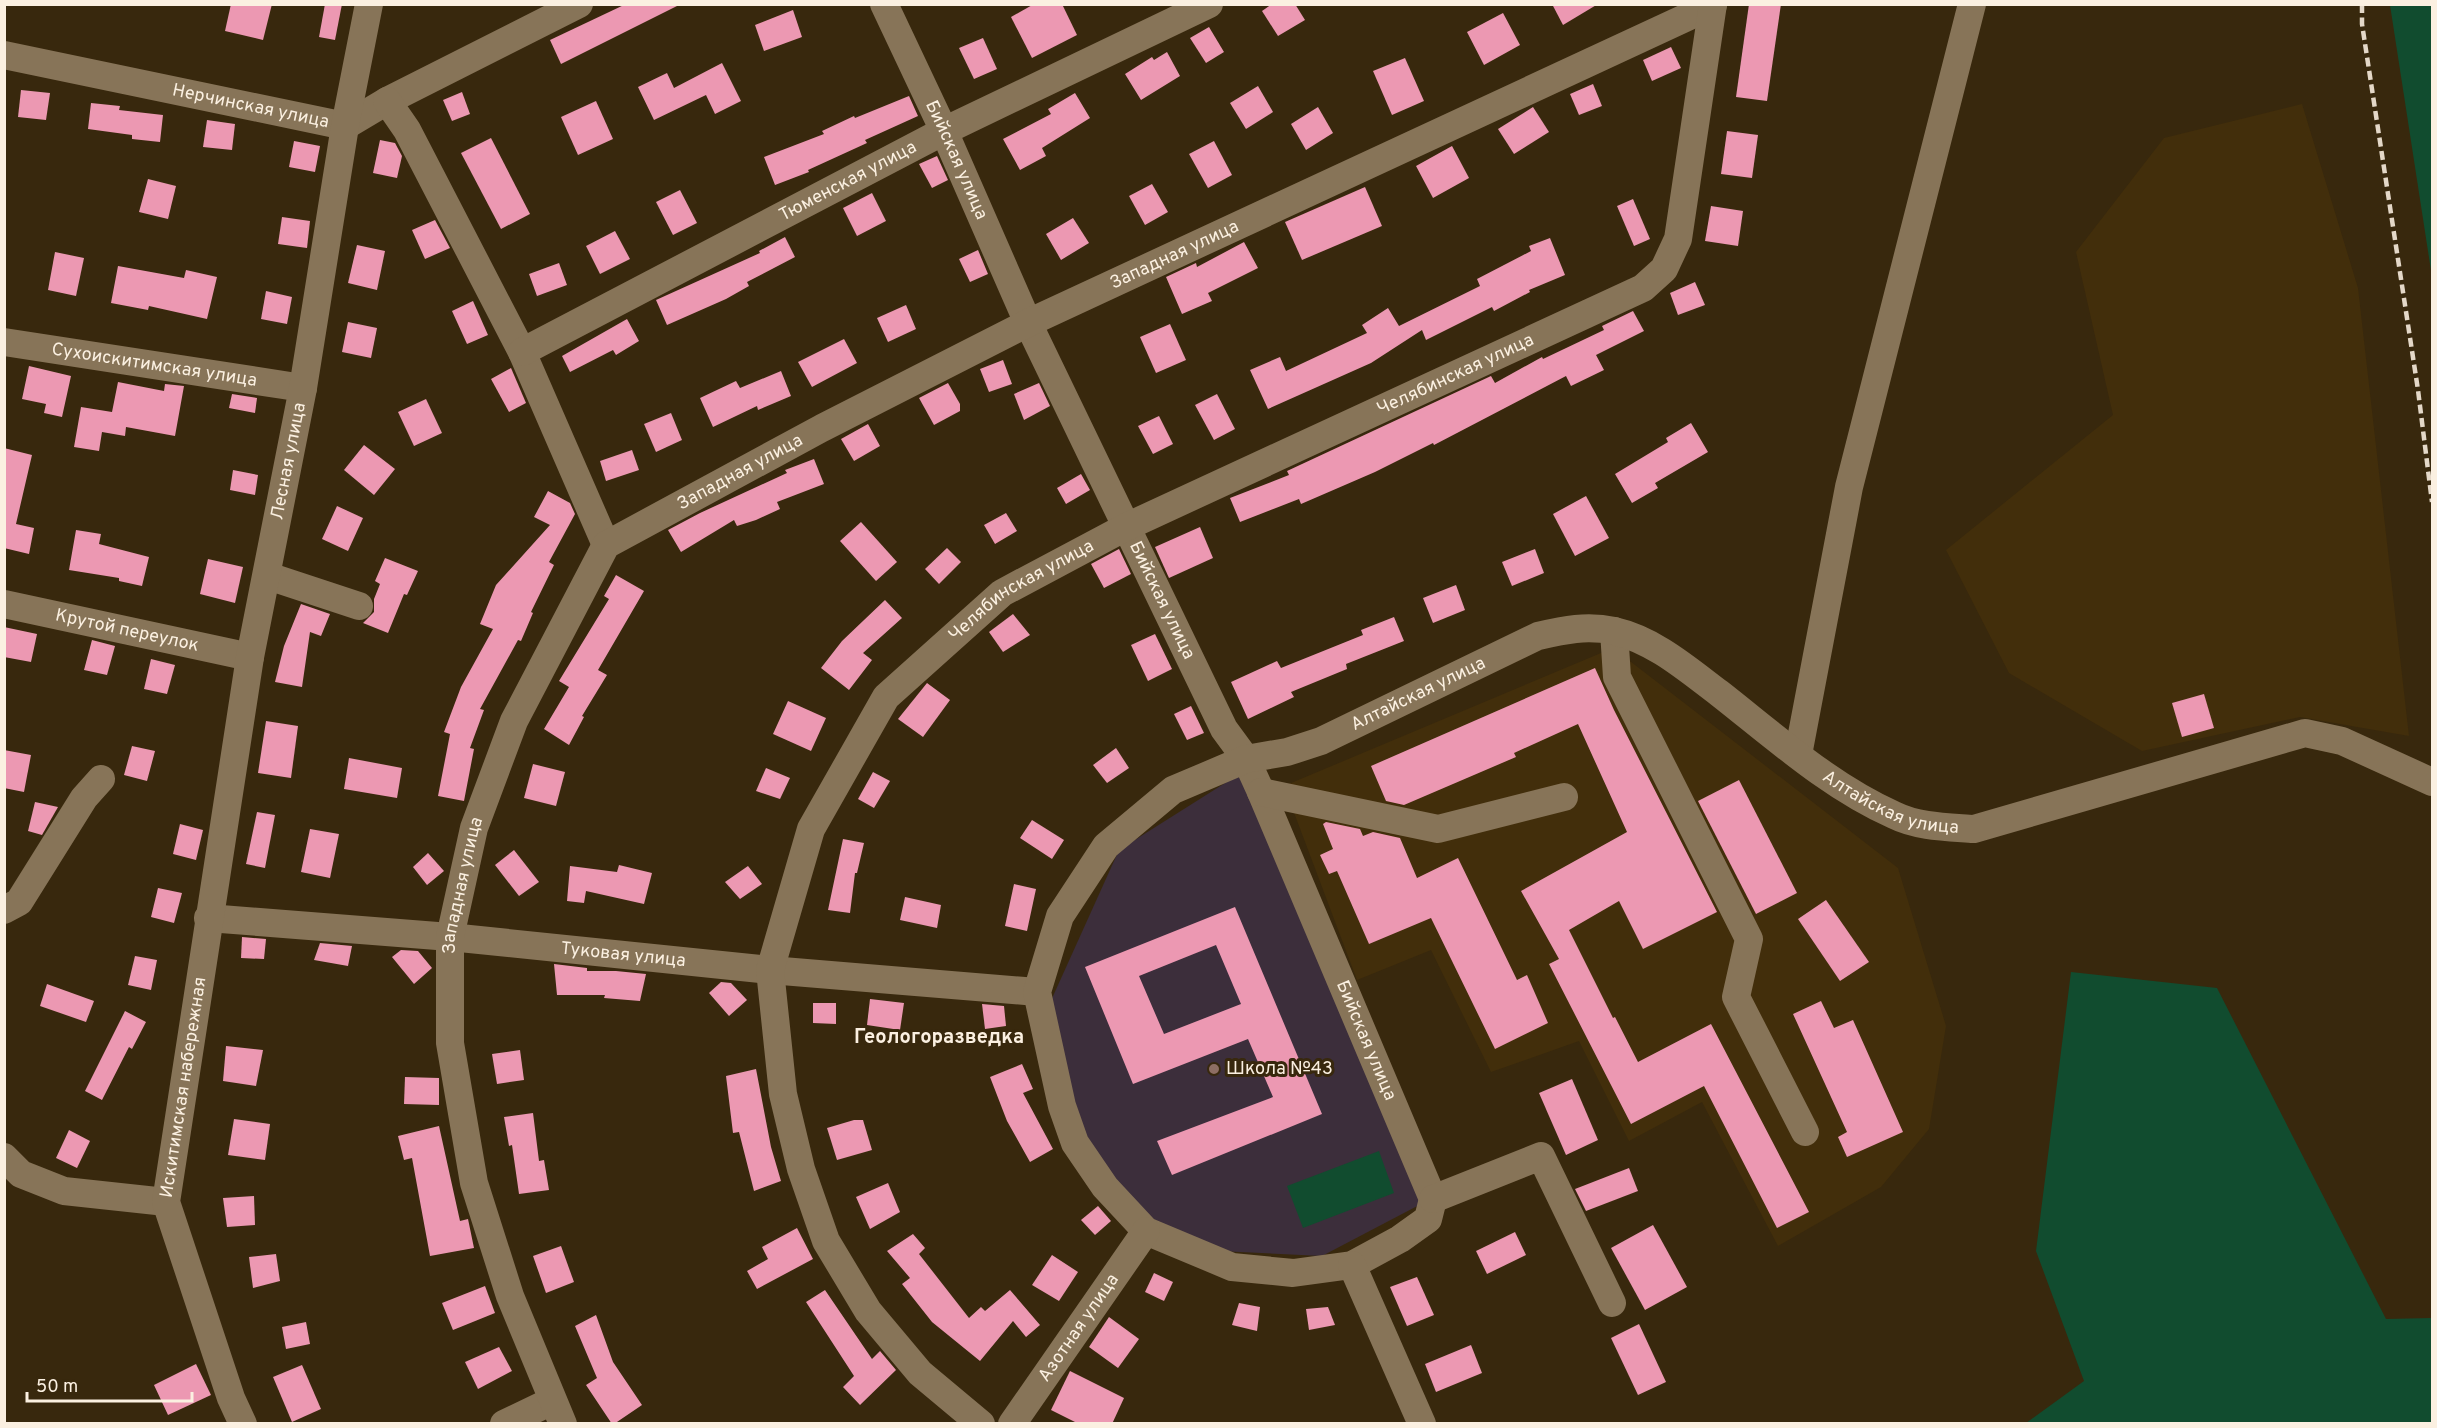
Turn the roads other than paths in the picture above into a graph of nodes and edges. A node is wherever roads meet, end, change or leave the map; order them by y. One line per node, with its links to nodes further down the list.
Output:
1 (369, 4): 9 (street, Лесная улица)
2 (579, 4): 8 (street, Нерчинская улица)
3 (884, 4): 10 (street, Бийская улица)
4 (1209, 4): 10 (street, Тюменская улица)
5 (1972, 4): 22 (street)
6 (1713, 5): 11 (street, Западная улица); 15 (street, Челябинская улица)
7 (4, 55): 9 (street, Нерчинская улица)
8 (387, 101): 9 (street, Нерчинская улица); 13 (street)
9 (345, 126): 14 (street, Лесная улица)
10 (944, 131): 11 (street, Бийская улица); 13 (street, Тюменская улица)
11 (1028, 323): 15 (street, Бийская улица); 16 (street, Западная улица)
12 (4, 342): 14 (street, Сухоискитимская улица)
13 (522, 352): 16 (street)
14 (303, 388): 17 (street, Лесная улица)
15 (1126, 527): 23 (street, Бийская улица); 31 (street, Челябинская улица)
16 (606, 545): 30 (street, Западная улица)
17 (268, 576): 19 (street); 21 (street, Лесная улица)
18 (4, 604): 21 (street, Крутой переулок)
19 (359, 606)
20 (1614, 631): 22 (street, Алтайская улица); 23 (street, Алтайская улица); 33 (street)
21 (250, 657): 29 (street, Лесная улица)
22 (1798, 755): 25 (street, Алтайская улица)
23 (1246, 759): 26 (street, Бийская улица); 32 (street, Алтайская улица)
24 (101, 779): 28 (street)
25 (2433, 782)
26 (1261, 792): 27 (street); 35 (street, Бийская улица)
27 (1564, 797)
28 (4, 910)
29 (208, 918): 30 (street, Туковая улица); 36 (street, Искитимская набережная)
30 (450, 937): 31 (street, Туковая улица); 40 (street, Западная улица)
31 (770, 970): 32 (street, Туковая улица); 43 (street, Челябинская улица)
32 (1038, 992): 37 (street, Алтайская улица)
33 (1805, 1132)
34 (4, 1157): 36 (street)
35 (1433, 1199): 38 (street, Алтайская улица); 39 (street)
36 (166, 1202): 41 (street, Искитимская набережная)
37 (1146, 1231): 38 (street, Алтайская улица); 44 (street, Азотная улица)
38 (1352, 1265): 45 (street)
39 (1612, 1303)
40 (558, 1412): 42 (street)
41 (243, 1424)
42 (504, 1424)
43 (981, 1424)
44 (1012, 1424)
45 (1422, 1424)

